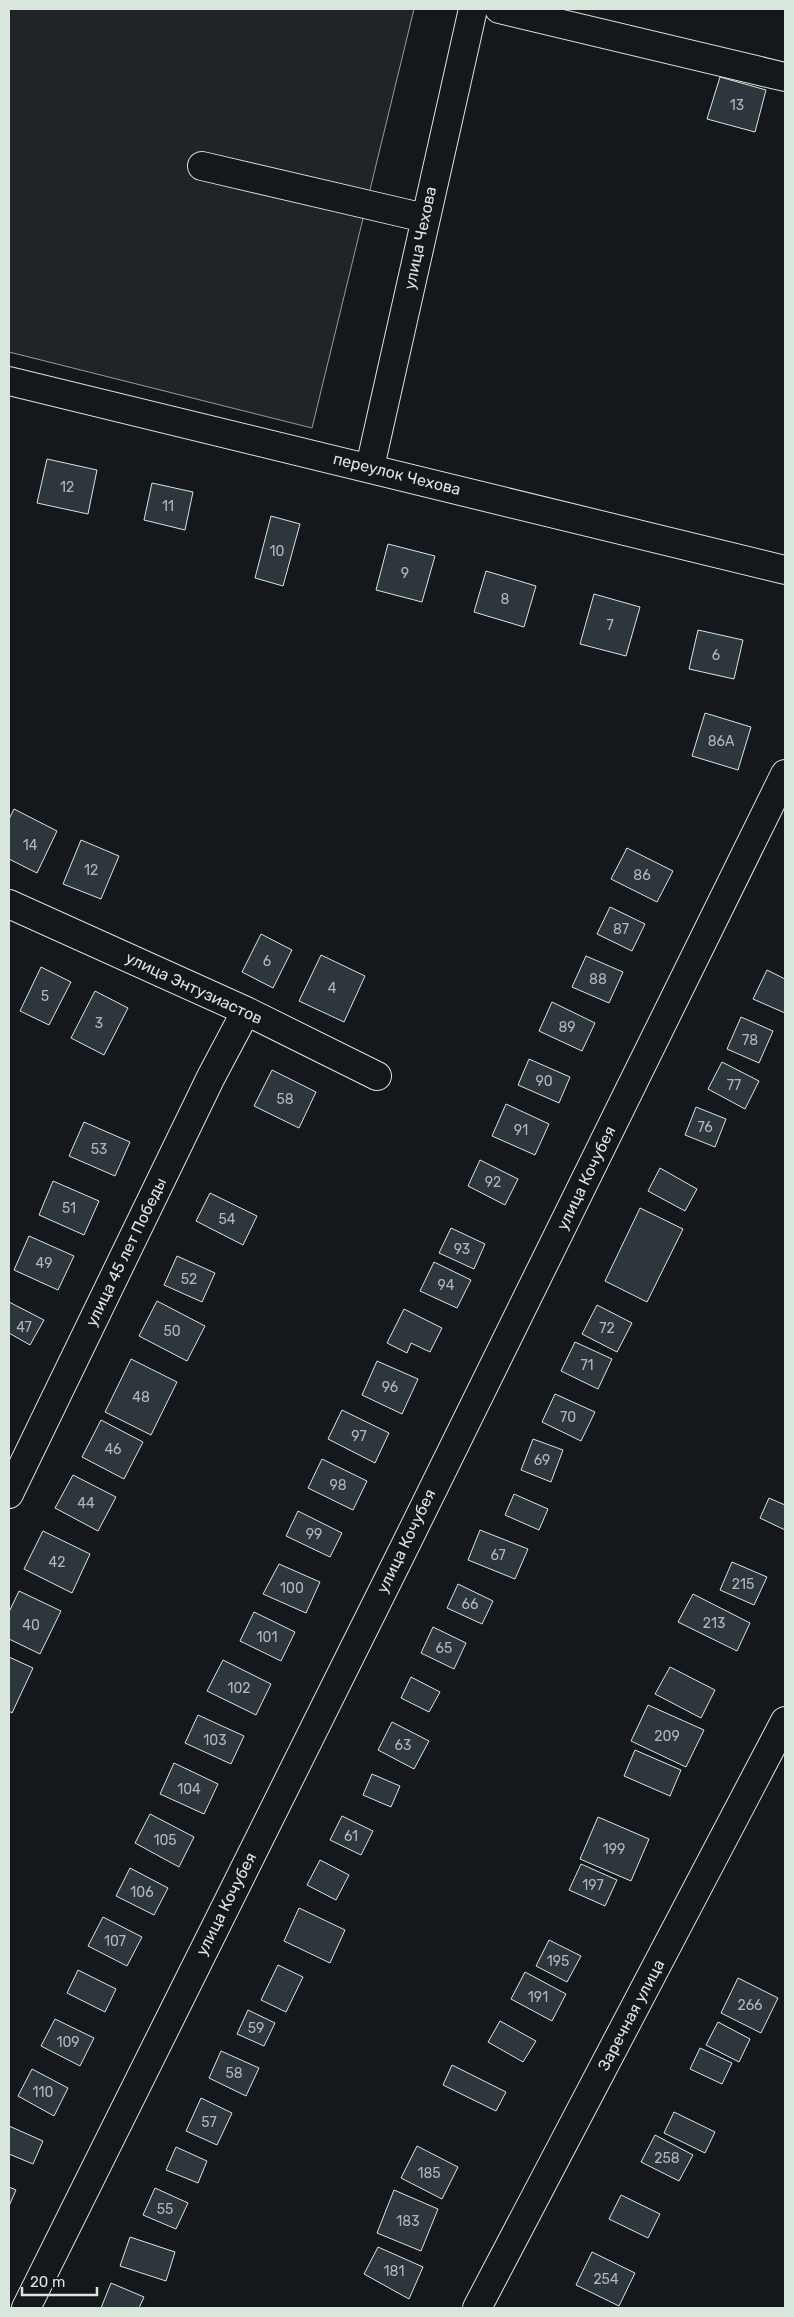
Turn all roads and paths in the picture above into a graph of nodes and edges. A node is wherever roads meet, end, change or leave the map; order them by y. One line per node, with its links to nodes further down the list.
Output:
1 (473, 9): 5 (street, улица Чехова)
2 (499, 9): 3 (street)
3 (785, 77)
4 (202, 166): 5 (street)
5 (425, 218): 7 (street, улица Чехова)
6 (9, 381): 7 (street, переулок Чехова)
7 (370, 468): 8 (street, переулок Чехова)
8 (785, 570)
9 (785, 774): 15 (street, улица Кочубея)
10 (9, 904): 11 (street, улица Энтузиастов)
11 (246, 1011): 12 (street, улица Энтузиастов); 13 (street, улица 45 лет Победы)
12 (377, 1076)
13 (9, 1494)
14 (785, 1721): 16 (street, Заречная улица)
15 (26, 2308)
16 (477, 2308)

